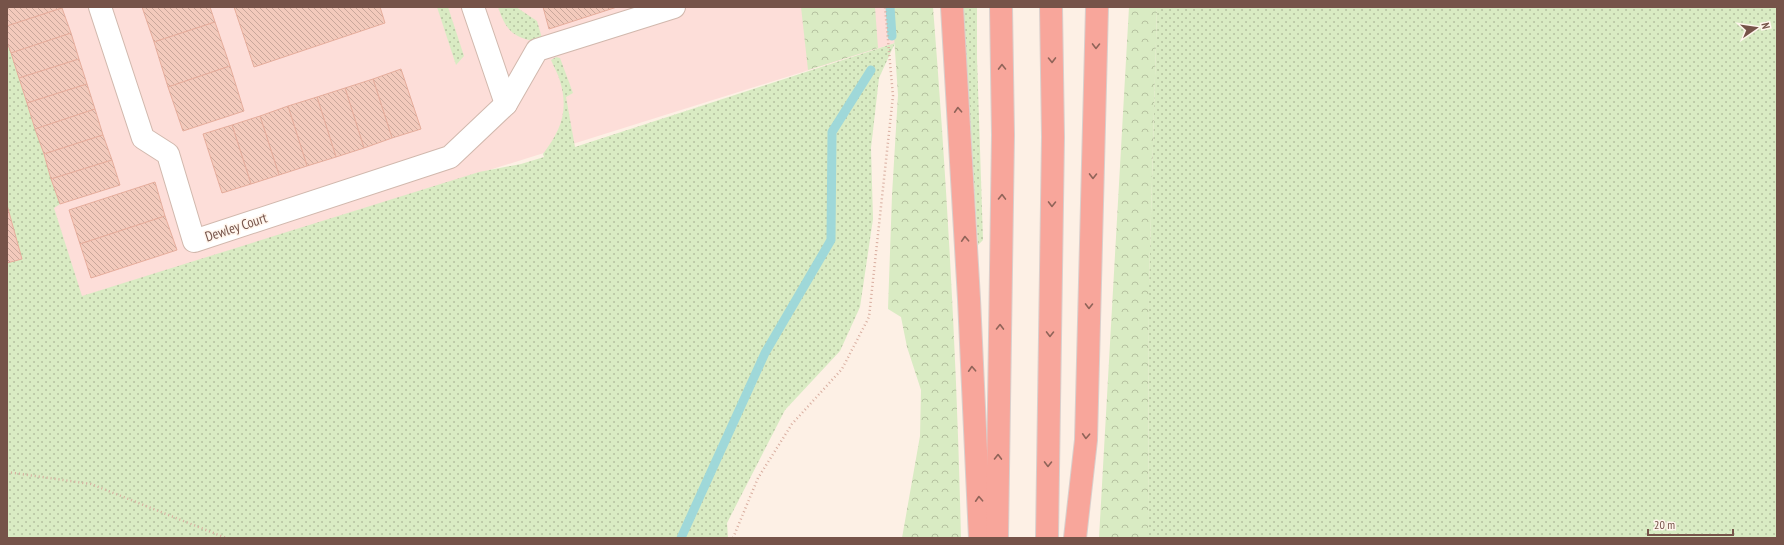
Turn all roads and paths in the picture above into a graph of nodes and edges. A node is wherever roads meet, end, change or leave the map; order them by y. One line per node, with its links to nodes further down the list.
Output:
1 (100, 7): 9 (street, Dewley Court)
2 (473, 7): 9 (street)
3 (674, 7): 9 (street)
4 (885, 7): 12 (path)
5 (952, 7): 13 (highway, one-way to 5)
6 (1001, 7): 14 (highway, one-way to 6)
7 (1051, 7): 15 (highway, one-way to 15)
8 (1097, 7): 16 (highway, one-way to 16)
9 (506, 104)
10 (7, 472): 11 (path)
11 (226, 538)
12 (733, 538)
13 (980, 538)
14 (997, 538)
15 (1046, 538)
16 (1075, 538)

